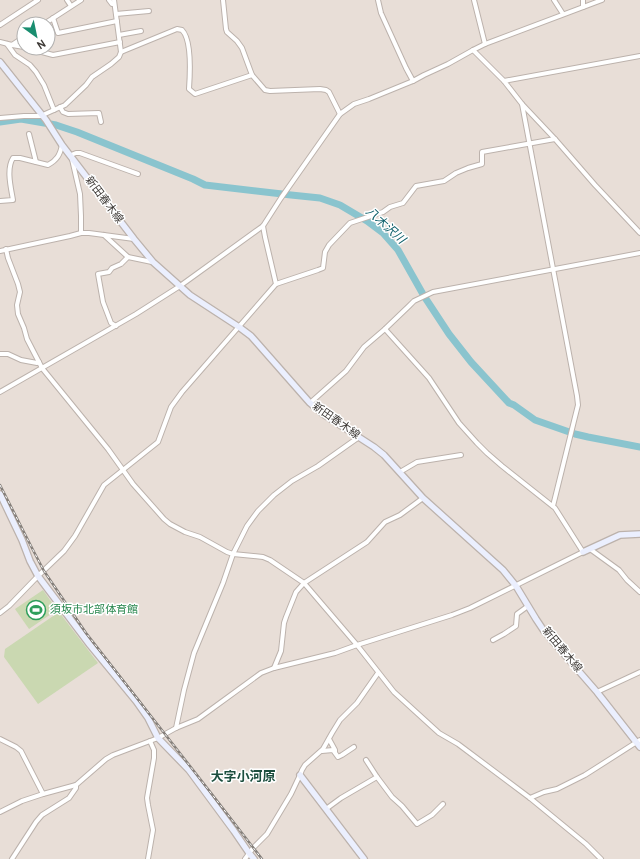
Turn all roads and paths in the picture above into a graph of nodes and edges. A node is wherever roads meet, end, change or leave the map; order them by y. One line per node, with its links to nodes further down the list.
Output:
1 (38, 0): 19 (street)
2 (68, 0): 12 (street)
3 (81, 0): 12 (street)
4 (109, 0): 11 (street)
5 (223, 0): 35 (street)
6 (378, 0): 36 (street)
7 (474, 0): 27 (street)
8 (554, 0): 16 (street)
9 (583, 0): 13 (street)
10 (602, 0): 13 (street)
11 (114, 2): 15 (street)
12 (71, 6): 17 (street)
13 (583, 7): 16 (street)
14 (149, 11): 15 (street)
15 (116, 14): 18 (street)
16 (563, 14): 27 (street)
17 (56, 16)
18 (117, 21): 20 (street); 22 (street)
19 (0, 25)
20 (56, 28)
21 (141, 31): 22 (street)
22 (119, 35): 25 (street)
23 (0, 42): 26 (street)
24 (16, 42): 28 (street)
25 (120, 42): 31 (street); 32 (street)
26 (7, 44): 28 (street); 40 (street)
27 (485, 44): 30 (street)
28 (12, 45): 29 (street)
29 (16, 46)
30 (473, 50): 36 (street); 37 (street)
31 (121, 52): 35 (street); 39 (street)
32 (56, 54)
33 (640, 56): 37 (street)
34 (0, 62): 43 (main road, 新田春木線)
35 (252, 75): 41 (street)
36 (413, 81): 41 (street)
37 (504, 81): 38 (street)
38 (522, 104): 46 (street); 47 (street)
39 (60, 107): 40 (street); 44 (street)
40 (54, 110): 43 (street)
41 (340, 114): 53 (street)
42 (0, 118): 43 (street)
43 (44, 118): 48 (main road, 新田春木線)
44 (101, 122)
45 (29, 134): 50 (street)
46 (555, 138): 47 (street); 55 (street)
47 (530, 142): 63 (street); 64 (street)
48 (62, 145): 49 (main road, 新田春木線); 50 (street)
49 (71, 155): 51 (street); 54 (street); 57 (main road, 新田春木線)
50 (36, 162): 52 (street)
51 (138, 174)
52 (0, 201)
53 (263, 226): 64 (street); 65 (street)
54 (81, 233): 56 (street); 58 (street)
55 (640, 233)
56 (104, 235): 57 (street); 61 (street)
57 (134, 240): 62 (main road, 新田春木線)
58 (6, 249): 59 (street); 70 (street)
59 (0, 251)
60 (640, 253): 63 (street)
61 (128, 258): 62 (street); 66 (street)
62 (153, 262): 65 (main road, 新田春木線)
63 (553, 270): 68 (street); 80 (street)
64 (276, 284): 67 (street)
65 (180, 286): 66 (street); 67 (main road, 新田春木線)
66 (116, 326): 71 (street)
67 (239, 327): 73 (main road, 新田春木線); 76 (street)
68 (385, 329): 73 (street); 80 (street)
69 (0, 354): 70 (street)
70 (39, 362): 71 (street)
71 (42, 368): 72 (street); 76 (street)
72 (0, 392)
73 (310, 403): 74 (main road, 新田春木線)
74 (359, 437): 77 (main road, 新田春木線); 84 (street)
75 (461, 455): 77 (street)
76 (124, 470): 84 (street); 85 (street)
77 (400, 472): 79 (main road, 新田春木線)
78 (0, 494): 85 (main road)
79 (423, 498): 86 (street); 87 (main road, 新田春木線)
80 (553, 506): 83 (street)
81 (640, 534): 82 (main road)
82 (590, 549): 83 (main road); 88 (street)
83 (584, 552): 87 (street)
84 (233, 554): 86 (street); 97 (street)
85 (38, 576): 90 (street); 98 (main road)
86 (304, 583): 92 (street); 93 (street)
87 (516, 586): 89 (main road, 新田春木線); 92 (street)
88 (640, 592)
89 (528, 606): 91 (street); 96 (main road, 新田春木線)
90 (0, 613)
91 (493, 640)
92 (357, 645): 93 (street); 95 (street)
93 (274, 668): 97 (street)
94 (640, 672): 96 (street)
95 (378, 673): 100 (street); 111 (street)
96 (597, 692): 102 (main road, 新田春木線)
97 (176, 728): 98 (street)
98 (158, 738): 101 (street); 115 (main road)
99 (0, 739): 110 (street)
100 (329, 739): 104 (street); 105 (street)
101 (150, 741): 109 (street); 117 (street)
102 (639, 743): 111 (street)
103 (354, 748): 105 (street)
104 (321, 751): 105 (street); 107 (street)
105 (335, 752)
106 (366, 760): 108 (street)
107 (300, 775): 113 (main road); 115 (street)
108 (377, 777): 112 (street); 113 (street)
109 (76, 785): 110 (street); 116 (street)
110 (43, 794): 114 (street)
111 (530, 798): 121 (street)
112 (444, 804)
113 (326, 809): 120 (main road)
114 (0, 812)
115 (249, 853): 118 (street); 119 (main road)
116 (12, 859)
117 (148, 859)
118 (245, 859)
119 (254, 859)
120 (364, 859)
121 (601, 859)

